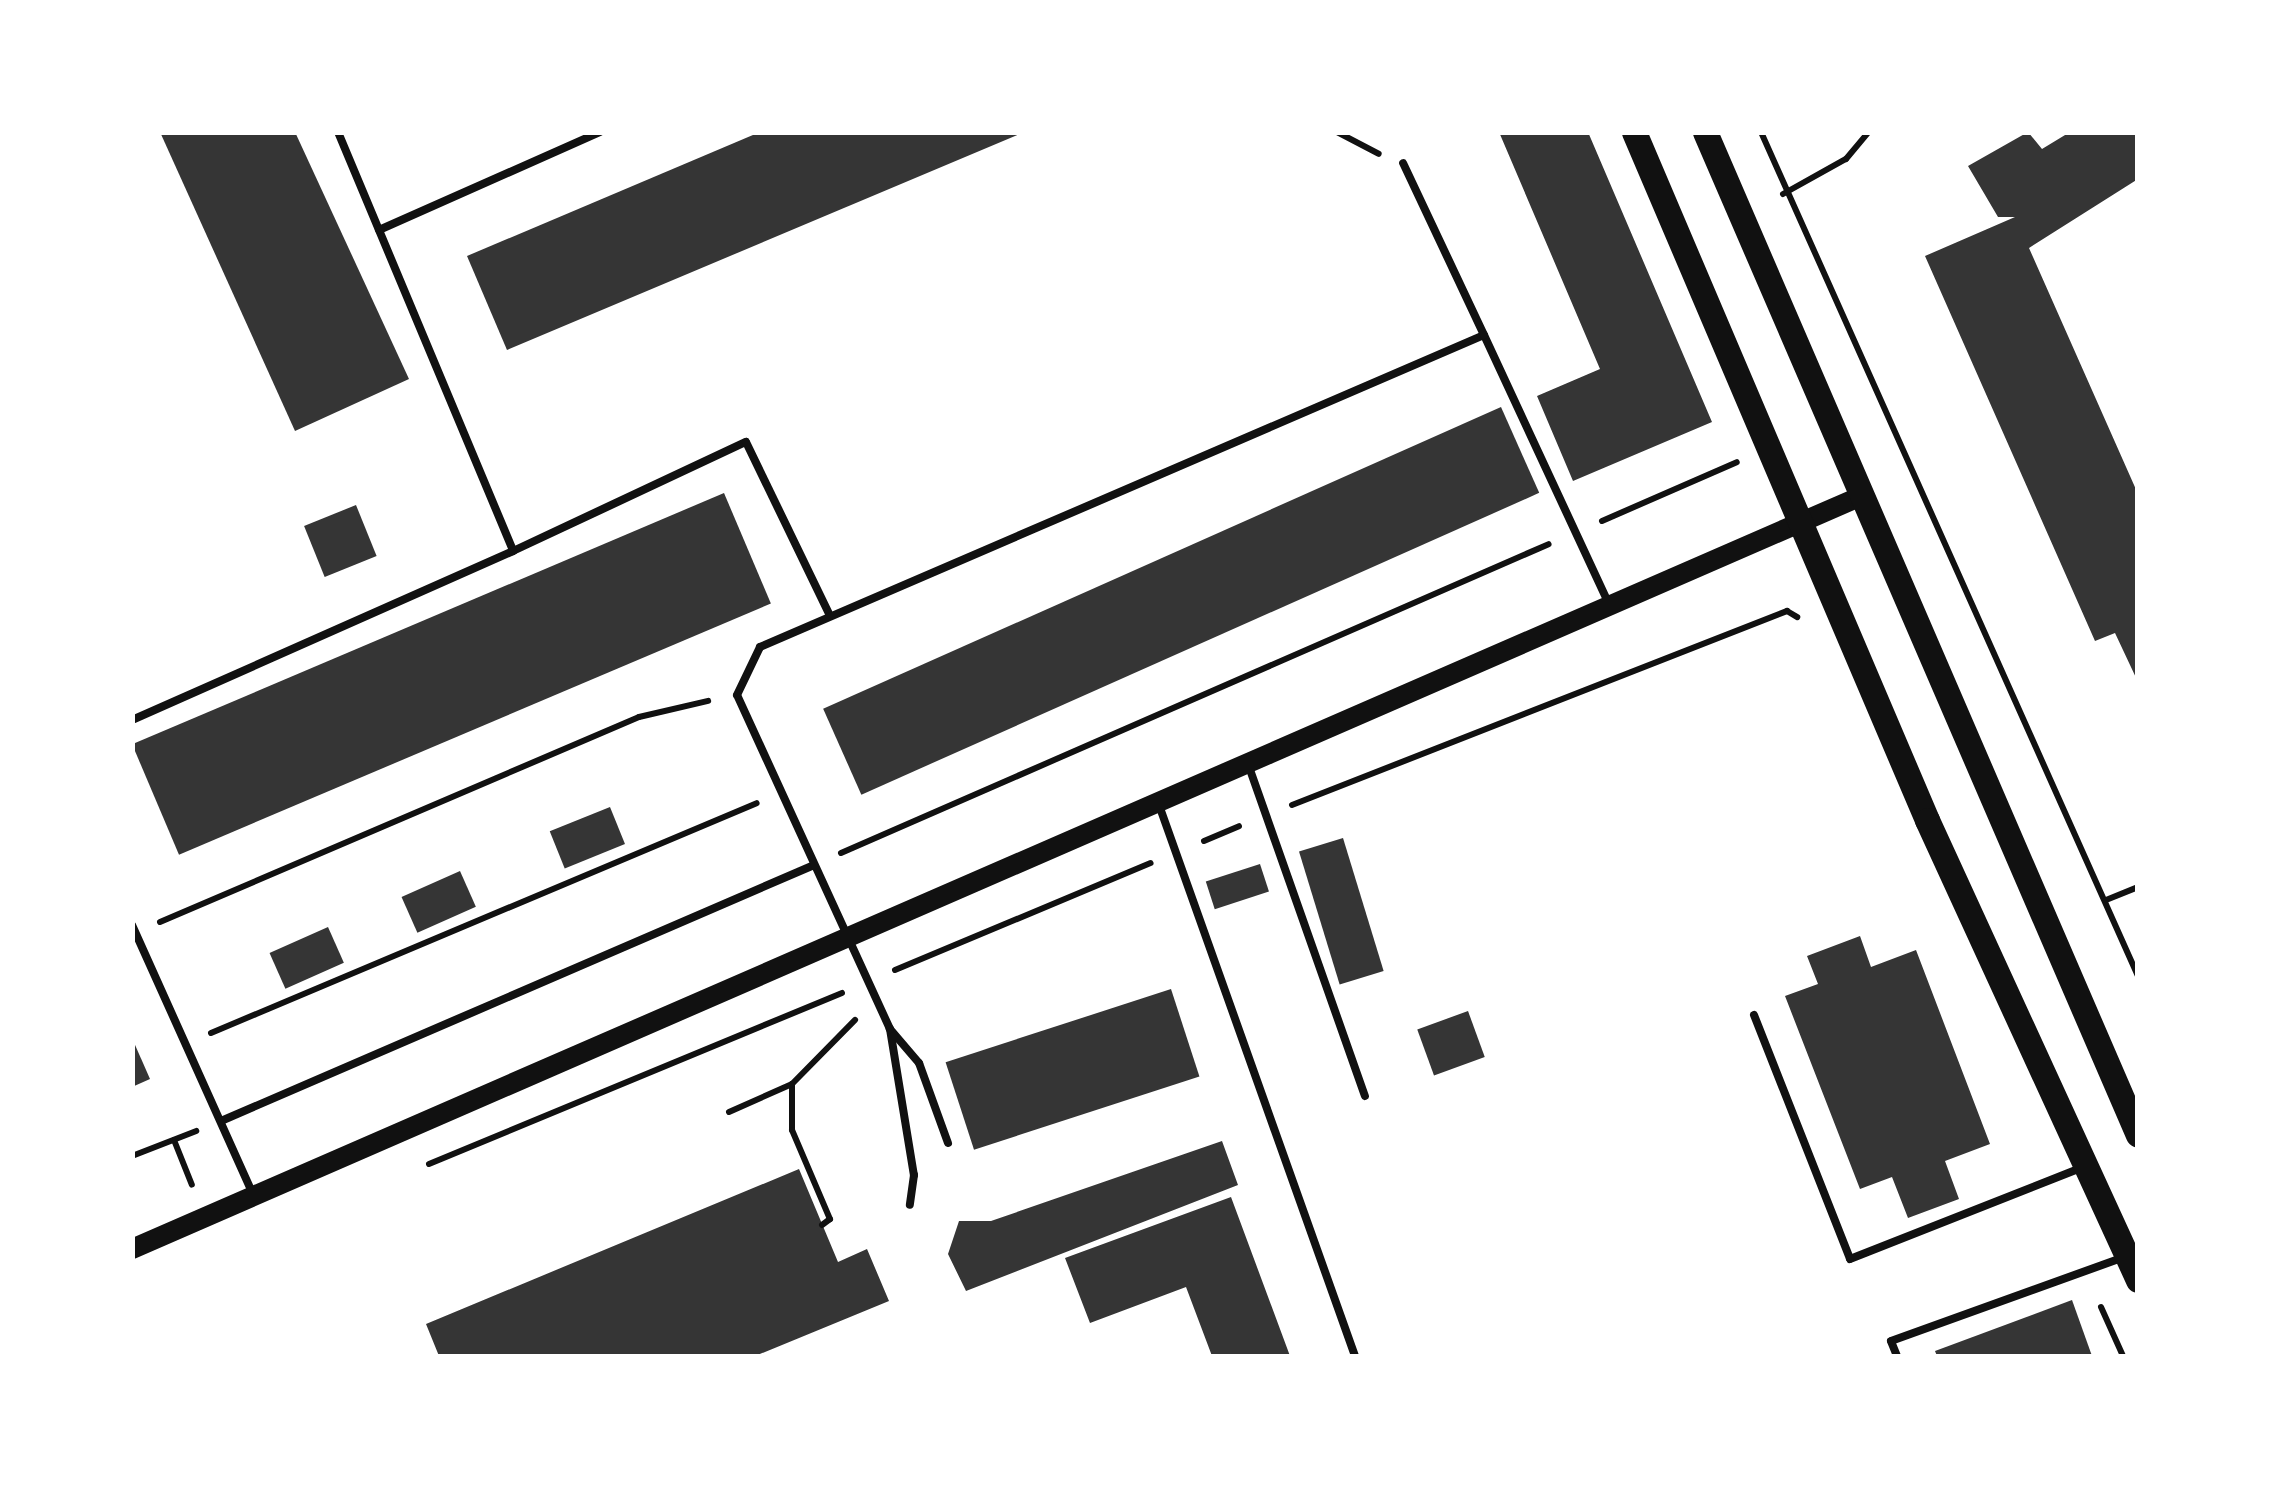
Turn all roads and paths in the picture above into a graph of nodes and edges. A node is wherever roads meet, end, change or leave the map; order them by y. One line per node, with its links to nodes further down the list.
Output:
1 (338, 132): 10 (lane)
2 (600, 132): 10 (lane)
3 (1337, 132): 8 (path)
4 (1634, 132): 14 (main road)
5 (1705, 132): 13 (main road)
6 (1760, 132): 9 (path)
7 (1870, 132): 9 (path)
8 (1404, 162): 11 (lane)
9 (1783, 194): 29 (path)
10 (378, 230): 16 (lane)
11 (1484, 335): 15 (lane); 18 (lane)
12 (1748, 457): 15 (path)
13 (1861, 496): 14 (main road); 41 (main road)
14 (1804, 521): 17 (main road); 44 (main road)
15 (1574, 533): 17 (lane); 27 (path)
16 (512, 551): 18 (lane); 21 (lane)
17 (1608, 602): 22 (main road)
18 (830, 616): 20 (lane)
19 (1816, 629): 25 (path)
20 (737, 695): 23 (lane); 30 (path)
21 (132, 720)
22 (1246, 760): 24 (main road); 25 (lane)
23 (782, 793): 27 (lane); 36 (path)
24 (1158, 801): 26 (lane); 31 (main road)
25 (1266, 815): 26 (path); 38 (lane)
26 (1176, 853): 33 (path); 52 (lane)
27 (814, 865): 31 (lane); 40 (lane)
28 (2138, 887): 29 (path)
29 (2106, 900): 32 (path)
30 (133, 925): 36 (lane)
31 (850, 939): 33 (lane); 46 (main road)
32 (2138, 976)
33 (869, 981): 35 (lane); 37 (path); 45 (path)
34 (1754, 1015): 44 (lane)
35 (890, 1029): 42 (lane); 47 (lane)
36 (186, 1044): 40 (lane)
37 (792, 1084): 39 (path); 48 (path)
38 (1365, 1096)
39 (729, 1112)
40 (221, 1122): 43 (path); 46 (lane)
41 (2138, 1135)
42 (948, 1143)
43 (132, 1156)
44 (2084, 1167): 50 (main road)
45 (419, 1168)
46 (255, 1198): 49 (main road)
47 (910, 1206)
48 (822, 1225)
49 (132, 1249)
50 (2132, 1268): 53 (lane)
51 (2101, 1307): 54 (path)
52 (1355, 1356)
53 (1897, 1356)
54 (2123, 1356)

